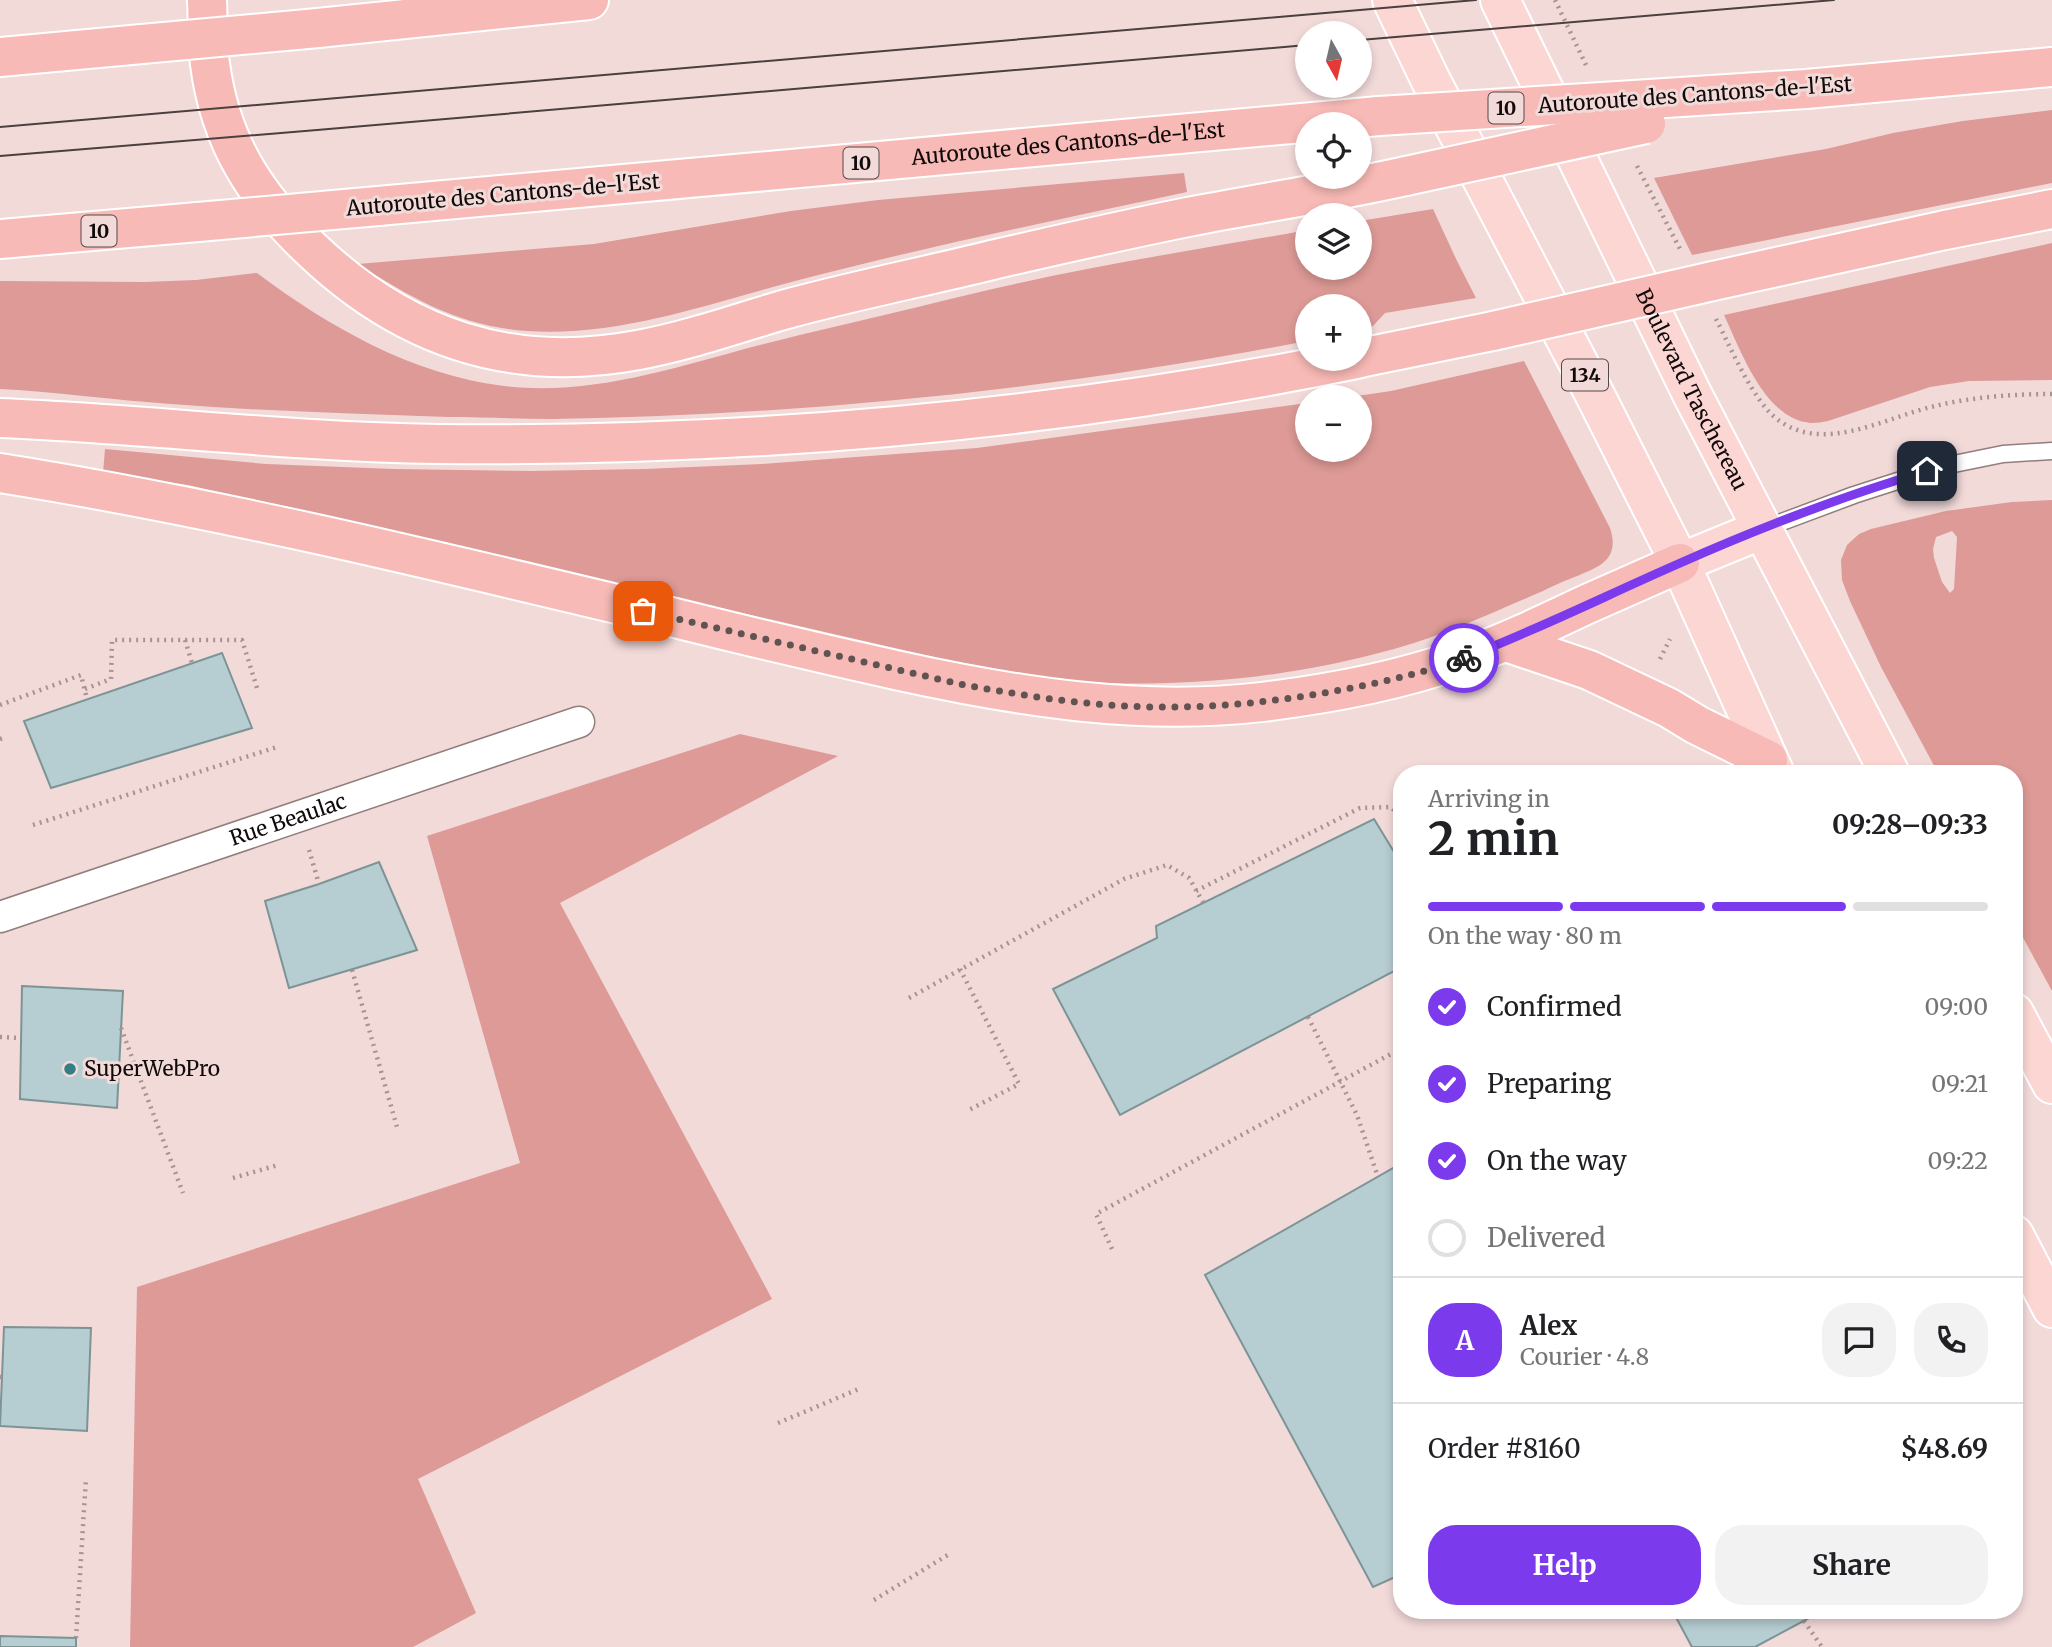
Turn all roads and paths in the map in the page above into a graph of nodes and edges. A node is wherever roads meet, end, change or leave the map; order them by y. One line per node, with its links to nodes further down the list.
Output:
1 (207, 0): 9 (highway, bridge)
2 (590, 0): 6 (highway, bridge)
3 (1392, 0): 21 (main road, 134)
4 (1500, 0): 20 (main road, Boulevard Taschereau)
5 (1555, 0): 8 (path)
6 (0, 57)
7 (2052, 67): 9 (highway, Autoroute des Cantons-de-l'Est / 10)
8 (1591, 75)
9 (1640, 112): 12 (highway, Autoroute des Cantons-de-l'Est / 10, bridge)
10 (1634, 162): 13 (path)
11 (2052, 209): 13 (highway)
12 (0, 239)
13 (1704, 285): 14 (highway, bridge); 16 (path)
14 (1372, 355)
15 (1295, 371): 17 (highway)
16 (2052, 394)
17 (0, 418)
18 (2052, 451): 20 (lane)
19 (0, 473): 24 (highway)
20 (1763, 529): 21 (main road); 35 (main road, Boulevard Taschereau)
21 (1680, 563): 24 (highway); 34 (main road, 134)
22 (1673, 632): 26 (path)
23 (185, 640): 25 (path); 27 (path); 28 (path)
24 (1506, 642): 33 (highway)
25 (192, 663)
26 (1655, 669)
27 (85, 689): 29 (path); 30 (path)
28 (258, 691)
29 (87, 699)
30 (0, 705)
31 (579, 722): 40 (street, Rue Beaulac)
32 (277, 747): 37 (path)
33 (1768, 765)
34 (1771, 765)
35 (1885, 765)
36 (1393, 809): 38 (path)
37 (33, 825)
38 (1196, 891): 39 (path); 41 (path)
39 (1203, 902)
40 (0, 917)
41 (960, 969): 43 (path); 52 (path)
42 (352, 970): 53 (path)
43 (909, 998)
44 (1307, 1017): 50 (path)
45 (121, 1028): 57 (path)
46 (2023, 1030): 51 (main road)
47 (0, 1037): 48 (path)
48 (21, 1038)
49 (1393, 1053): 50 (path)
50 (1340, 1082): 55 (path); 58 (path)
51 (2052, 1084)
52 (967, 1111)
53 (397, 1127)
54 (278, 1165): 56 (path)
55 (1378, 1177)
56 (233, 1178)
57 (183, 1193)
58 (1112, 1249)
59 (2023, 1252): 60 (main road)
60 (2052, 1308)
61 (861, 1388): 62 (path)
62 (778, 1423)
63 (86, 1478): 67 (path)
64 (951, 1553): 65 (path)
65 (874, 1600)
66 (1804, 1621): 68 (path)
67 (76, 1638)
68 (1822, 1647)

